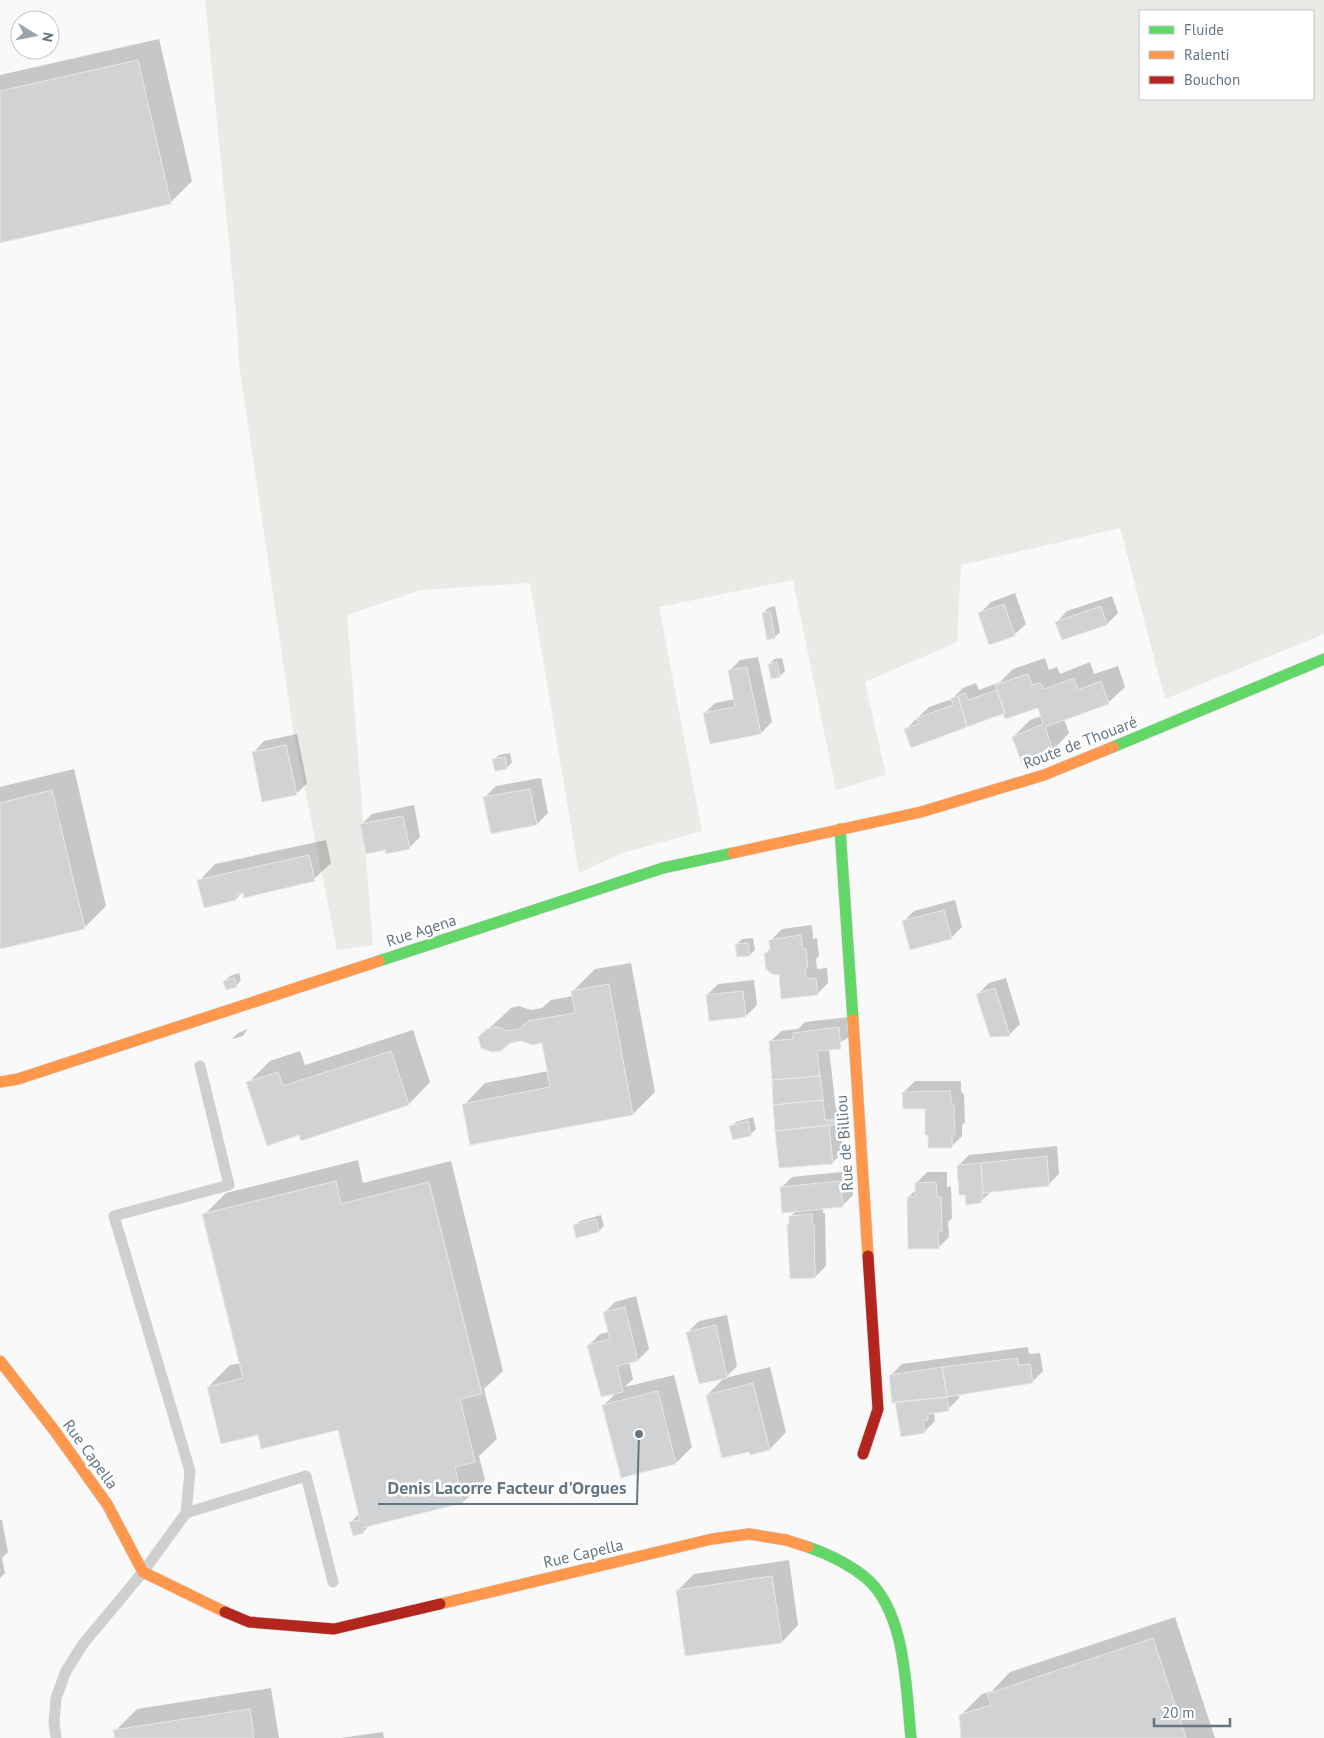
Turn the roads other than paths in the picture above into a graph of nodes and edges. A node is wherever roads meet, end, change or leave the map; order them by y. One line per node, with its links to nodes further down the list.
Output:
1 (1324, 659): 2 (street, Route de Thouaré)
2 (840, 829): 4 (street, Rue Agena); 8 (street, Rue de Billiou)
3 (200, 1066): 9 (lane)
4 (18, 1079): 5 (street, Rue Agena); 6 (street, Rue Agena)
5 (0, 1082)
6 (0, 1088)
7 (0, 1362): 10 (street, Rue Capella)
8 (863, 1454)
9 (186, 1514): 10 (lane); 11 (lane)
10 (143, 1572): 12 (lane); 13 (street, Rue Capella)
11 (332, 1582)
12 (56, 1738)
13 (911, 1738)

